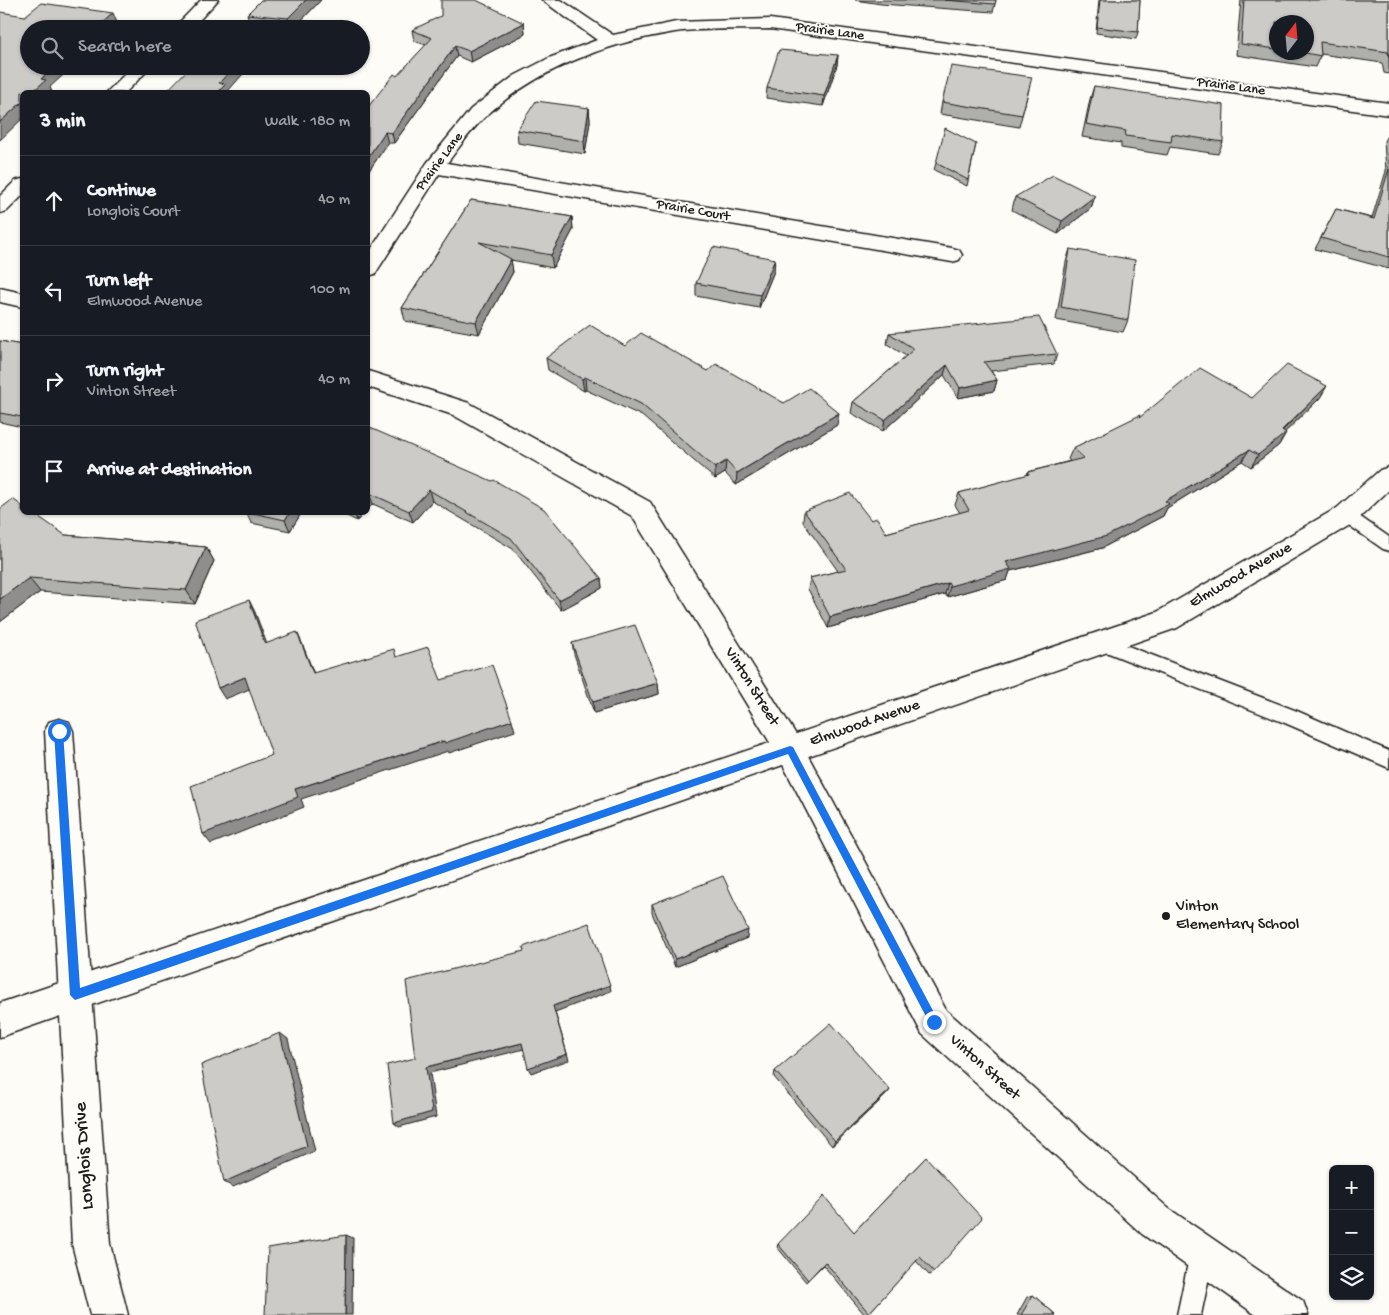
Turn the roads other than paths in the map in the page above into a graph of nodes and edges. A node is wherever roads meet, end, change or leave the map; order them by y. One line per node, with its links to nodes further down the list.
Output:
1 (210, 0): 3 (street)
2 (550, 0): 4 (street)
3 (190, 20)
4 (610, 41): 7 (street, Prairie Lane); 8 (street, Prairie Lane)
5 (134, 75): 6 (street)
6 (118, 90)
7 (1389, 109)
8 (434, 167): 11 (street, Prairie Court); 12 (street, Prairie Lane)
9 (20, 187): 10 (street)
10 (0, 207)
11 (952, 256)
12 (370, 266)
13 (0, 295): 14 (street)
14 (20, 300)
15 (370, 381): 21 (street, Vinton Street)
16 (1389, 476): 17 (street, Elmwood Avenue)
17 (1346, 515): 18 (lane); 19 (street, Elmwood Avenue)
18 (1389, 545)
19 (1102, 643): 21 (street, Elmwood Avenue); 22 (lane)
20 (59, 731): 23 (street, Longlois Drive)
21 (790, 750): 23 (street, Elmwood Avenue); 25 (street, Vinton Street)
22 (1389, 760)
23 (75, 995): 24 (street, Elmwood Avenue); 26 (street, Longlois Drive)
24 (0, 1020)
25 (1202, 1254): 27 (lane); 28 (street, Vinton Street)
26 (109, 1315)
27 (1189, 1315)
28 (1289, 1315)

